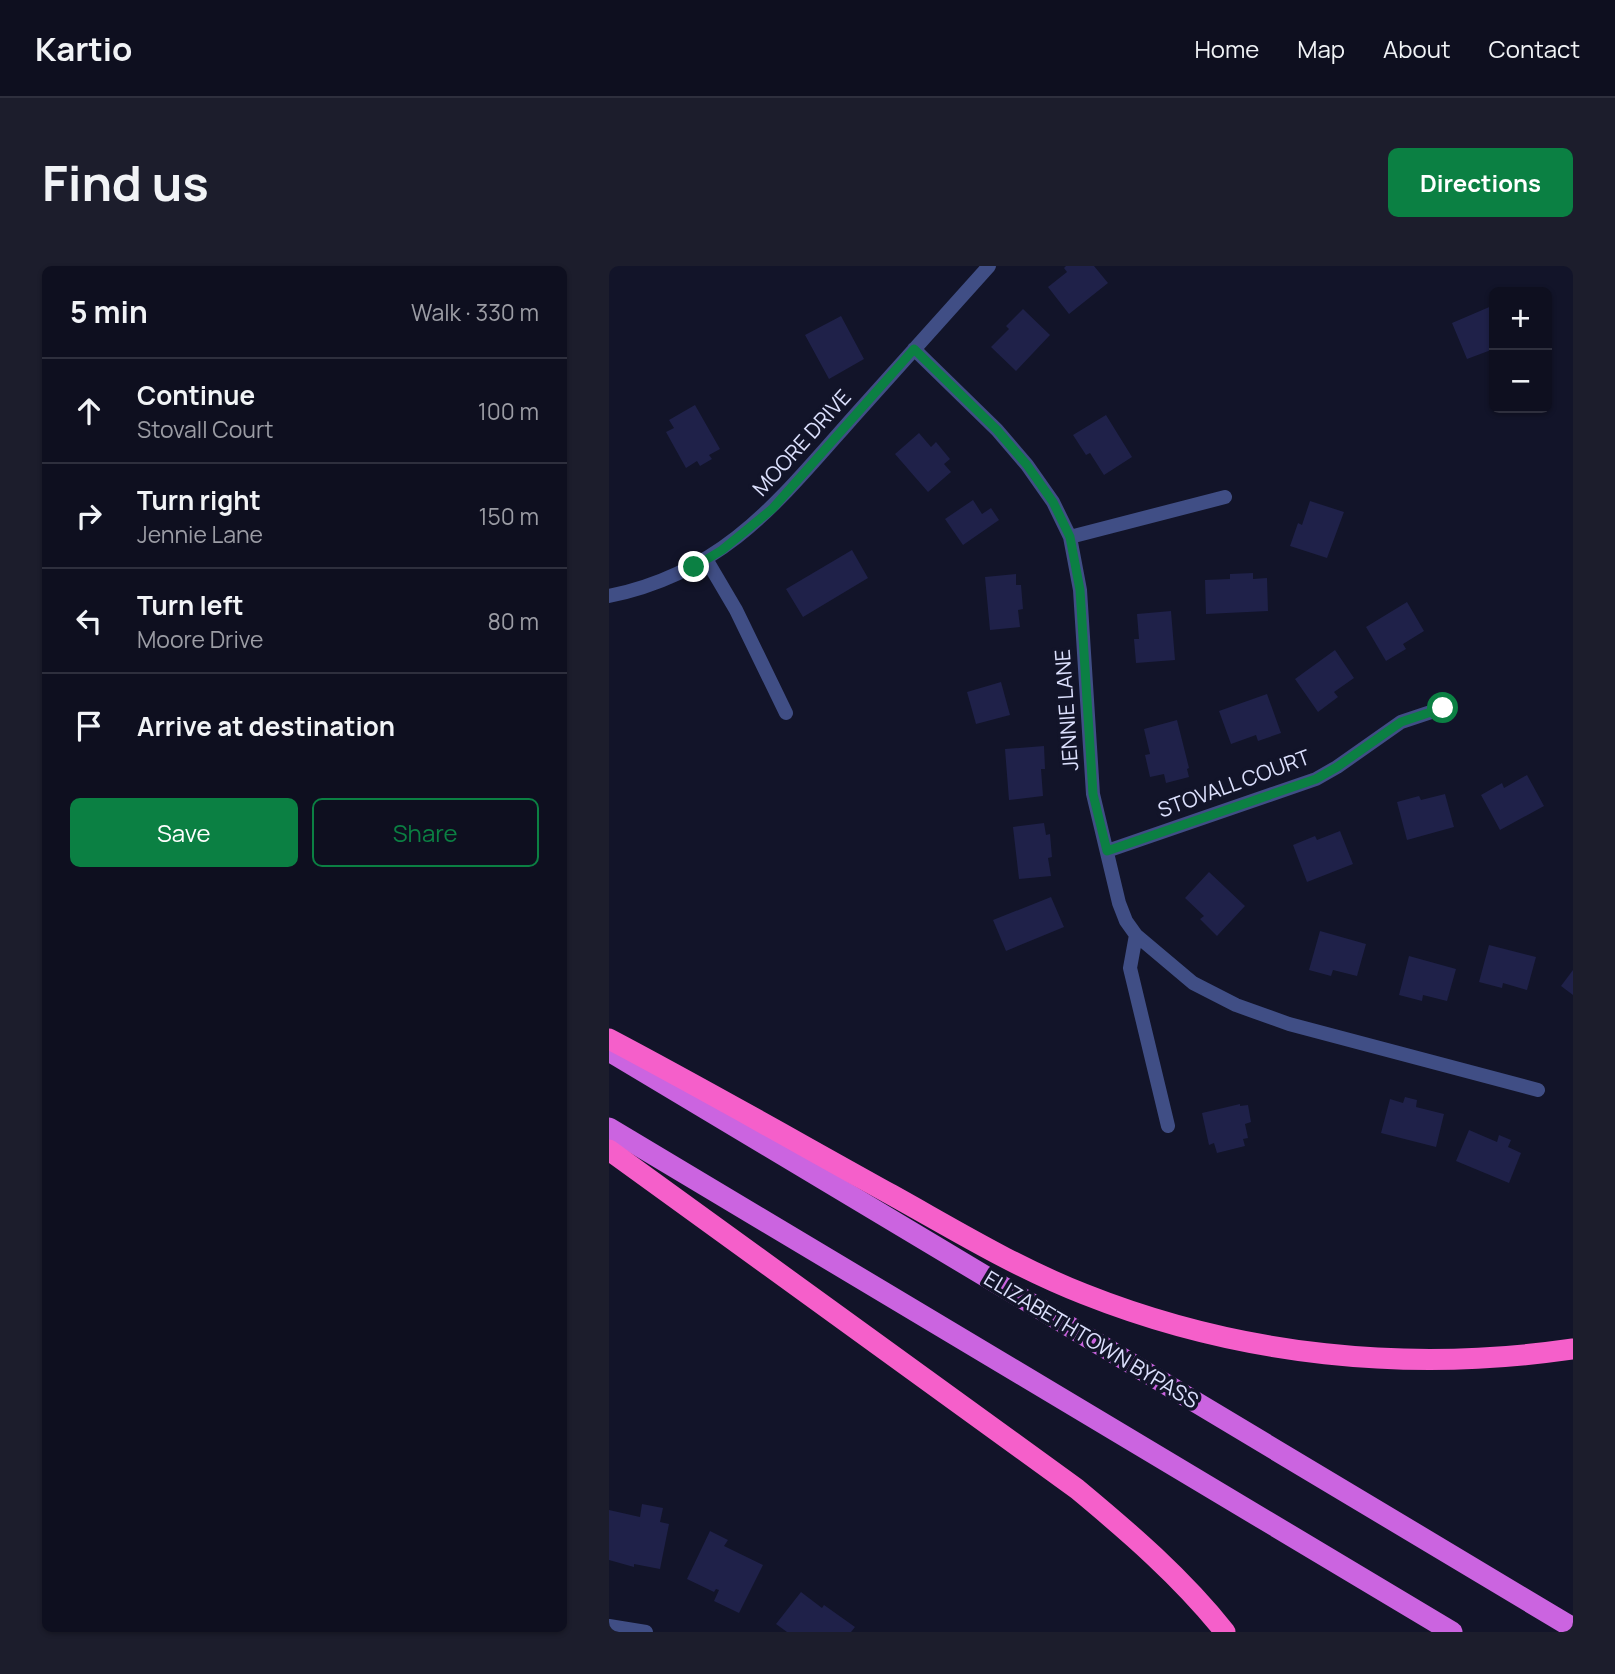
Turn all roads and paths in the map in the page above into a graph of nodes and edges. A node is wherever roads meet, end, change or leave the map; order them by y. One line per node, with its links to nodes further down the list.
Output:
1 (989, 266): 2 (street, MOORE DRIVE)
2 (914, 349): 4 (street, JENNIE LANE); 5 (street, MOORE DRIVE)
3 (1225, 497): 4 (street)
4 (1070, 537): 9 (street, JENNIE LANE)
5 (706, 559): 6 (street, MOORE DRIVE); 8 (street)
6 (609, 596)
7 (1443, 708): 9 (street, STOVALL COURT)
8 (786, 713)
9 (1107, 851): 10 (street, JENNIE LANE)
10 (1136, 935): 13 (street, JENNIE LANE); 14 (street)
11 (609, 1039): 17 (highway)
12 (609, 1051): 19 (highway, ELIZABETHTOWN BYPASS)
13 (1538, 1090)
14 (1168, 1125)
15 (609, 1128): 22 (highway)
16 (609, 1150): 21 (highway)
17 (1573, 1349)
18 (609, 1626): 20 (street)
19 (1573, 1628)
20 (646, 1632)
21 (1225, 1632)
22 (1453, 1632)

